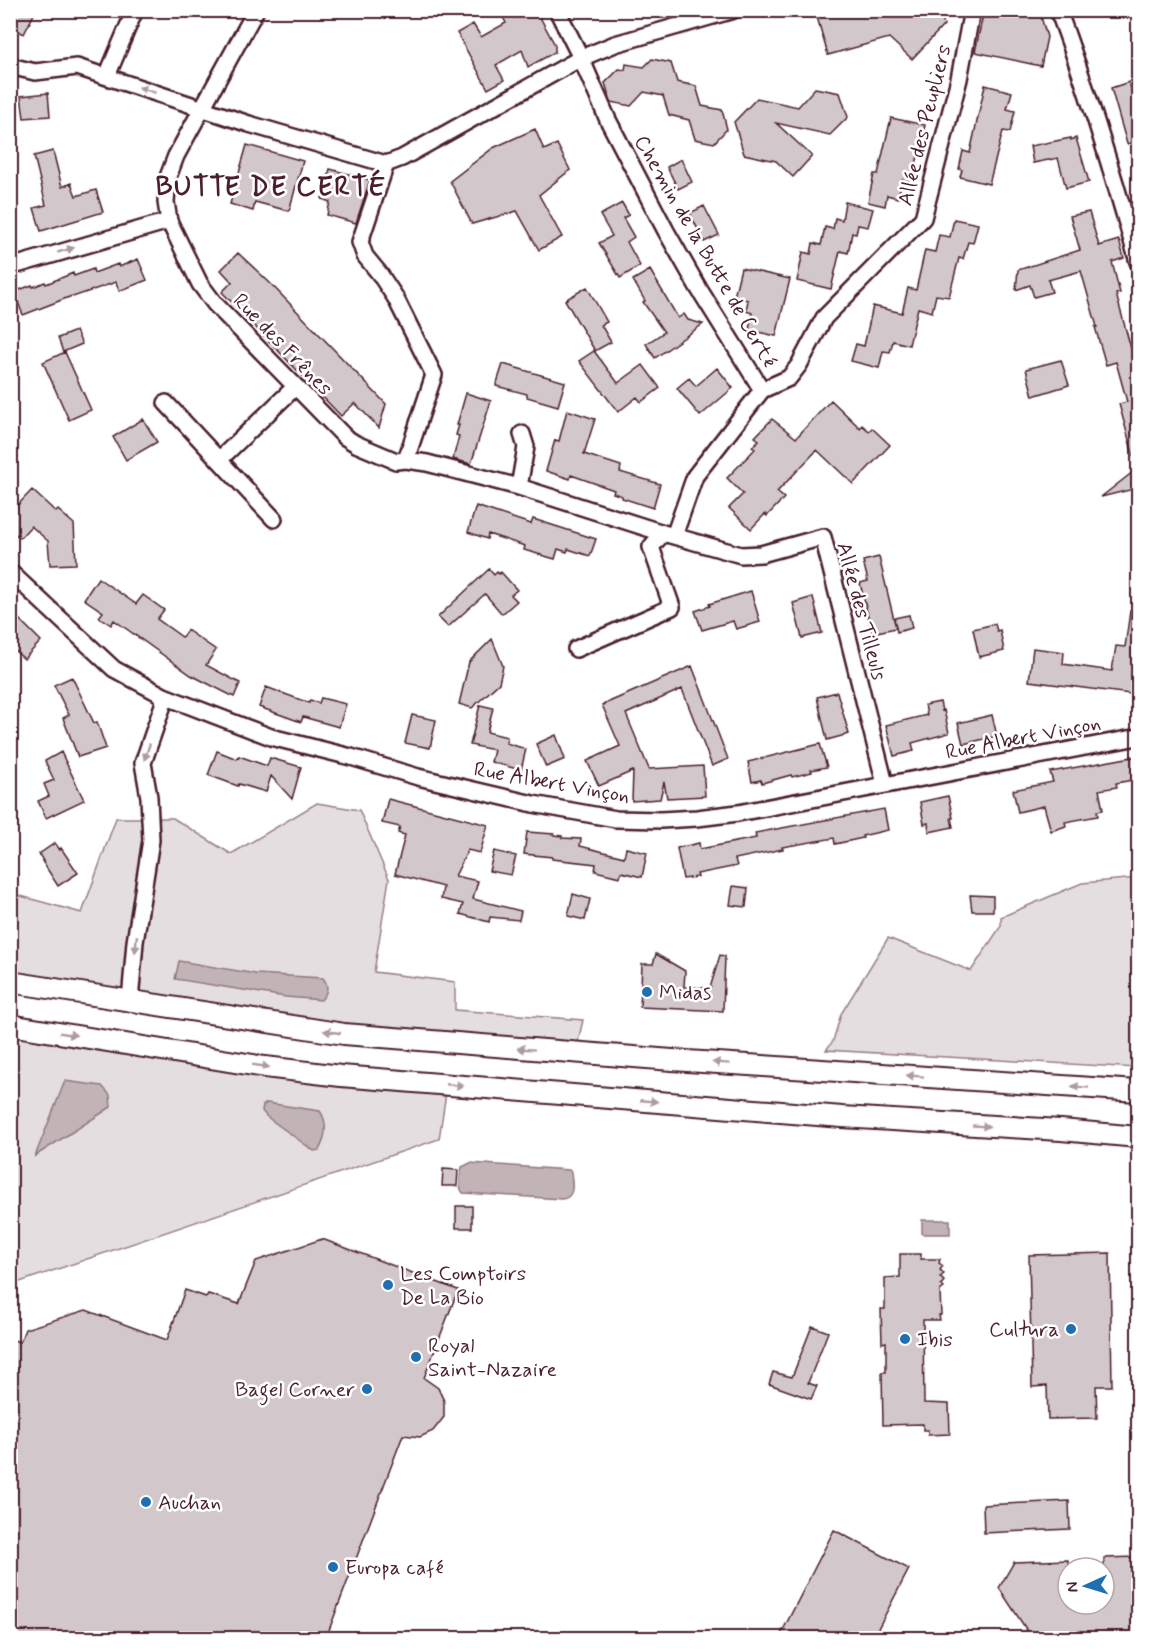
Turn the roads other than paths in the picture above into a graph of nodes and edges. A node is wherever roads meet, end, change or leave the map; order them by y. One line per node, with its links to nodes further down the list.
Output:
1 (135, 10): 9 (street)
2 (256, 10): 10 (street, Rue des Frênes)
3 (557, 10): 7 (street, Chemin de la Butte de Certé)
4 (734, 10): 7 (street)
5 (972, 10): 16 (street, Allée des Peupliers)
6 (1058, 10): 13 (street)
7 (581, 58): 11 (street); 16 (street, Chemin de la Butte de Certé)
8 (10, 66): 9 (street)
9 (107, 76): 10 (street, one-way to 9)
10 (202, 109): 11 (street); 12 (street, Rue des Frênes)
11 (386, 164): 20 (street)
12 (169, 221): 14 (street, one-way to 12); 15 (street, Rue des Frênes)
13 (1138, 262)
14 (10, 267)
15 (295, 387): 19 (street); 20 (street, Rue des Frênes)
16 (762, 390): 23 (street, Chemin de la Butte de Certé)
17 (166, 403): 19 (street)
18 (522, 434): 21 (street)
19 (220, 459): 22 (street)
20 (406, 460): 21 (street, Rue des Frênes)
21 (519, 487): 23 (street, Rue des Frênes)
22 (274, 519)
23 (668, 534): 25 (street, Chemin de la Butte de Certé); 28 (street, Allée des Tilleuls)
24 (10, 572): 26 (street, Rue Albert Vinçon)
25 (576, 650)
26 (164, 696): 28 (street, Rue Albert Vinçon); 30 (street, one-way to 30)
27 (1138, 737): 28 (street, Rue Albert Vinçon)
28 (885, 784)
29 (10, 982): 30 (main road)
30 (130, 1001): 32 (main road, one-way to 30)
31 (10, 1025): 33 (main road, one-way to 33)
32 (1138, 1091)
33 (1138, 1137)

